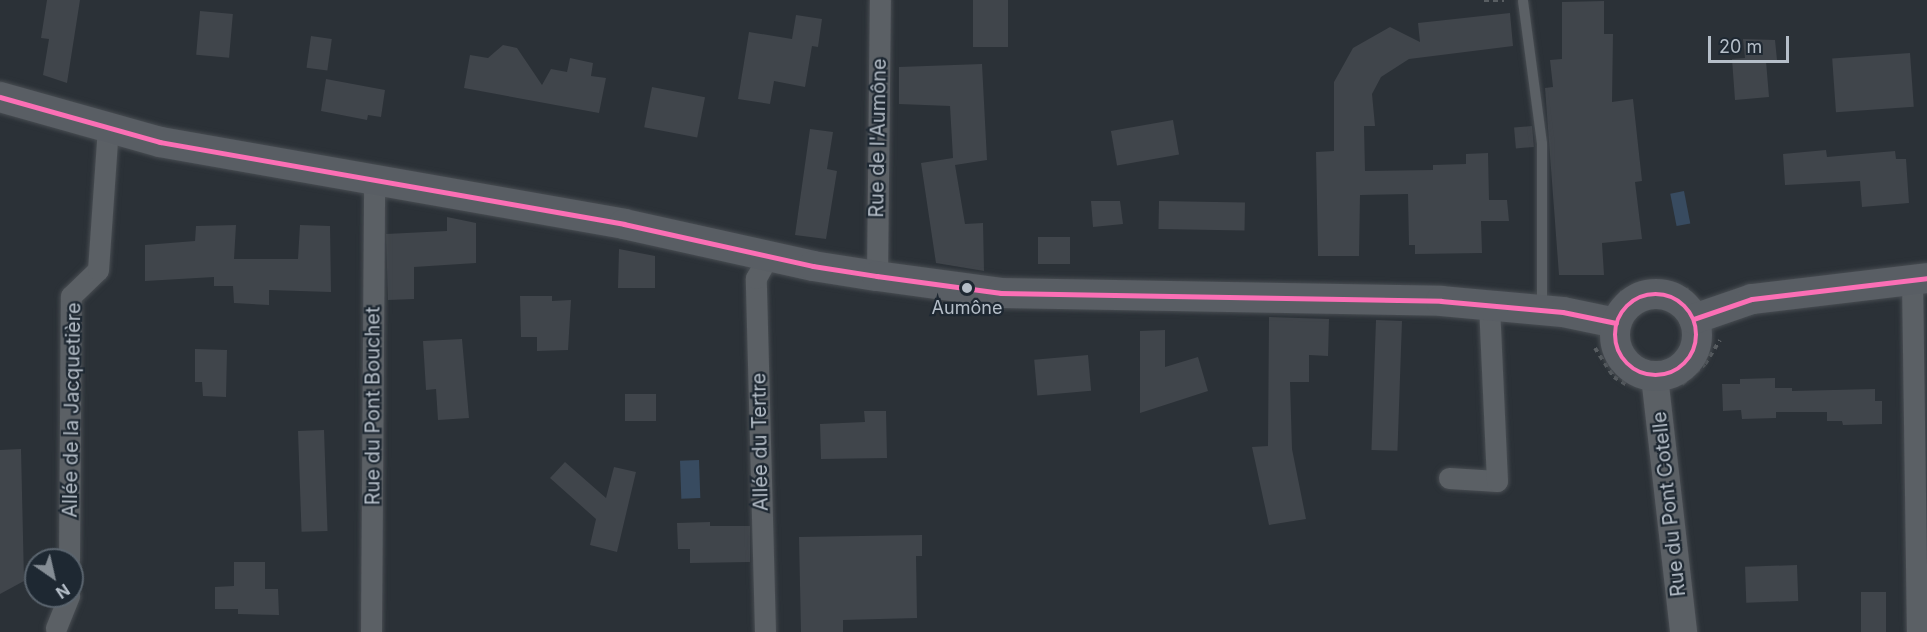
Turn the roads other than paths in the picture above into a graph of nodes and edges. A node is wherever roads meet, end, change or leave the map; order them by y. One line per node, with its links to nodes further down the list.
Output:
1 (880, 0): 7 (street, Rue de l'Aumône)
2 (1523, 1): 10 (lane)
3 (0, 97): 4 (main road)
4 (108, 127): 5 (main road); 15 (street, Allée de la Jacquetière)
5 (374, 179): 6 (main road); 18 (street, Rue du Pont Bouchet)
6 (768, 256): 7 (main road); 19 (street, Allée du Tertre)
7 (877, 276): 9 (main road)
8 (1920, 279): 11 (main road); 21 (street)
9 (1489, 305): 10 (main road); 14 (street)
10 (1542, 310): 12 (main road)
11 (1694, 319): 12 (main road); 13 (main road)
12 (1616, 323): 13 (main road)
13 (1654, 376): 20 (street, Rue du Pont Cotelle)
14 (1449, 478)
15 (69, 548)
16 (64, 608): 17 (street)
17 (56, 628)
18 (371, 632)
19 (765, 632)
20 (1683, 632)
21 (1917, 632)

